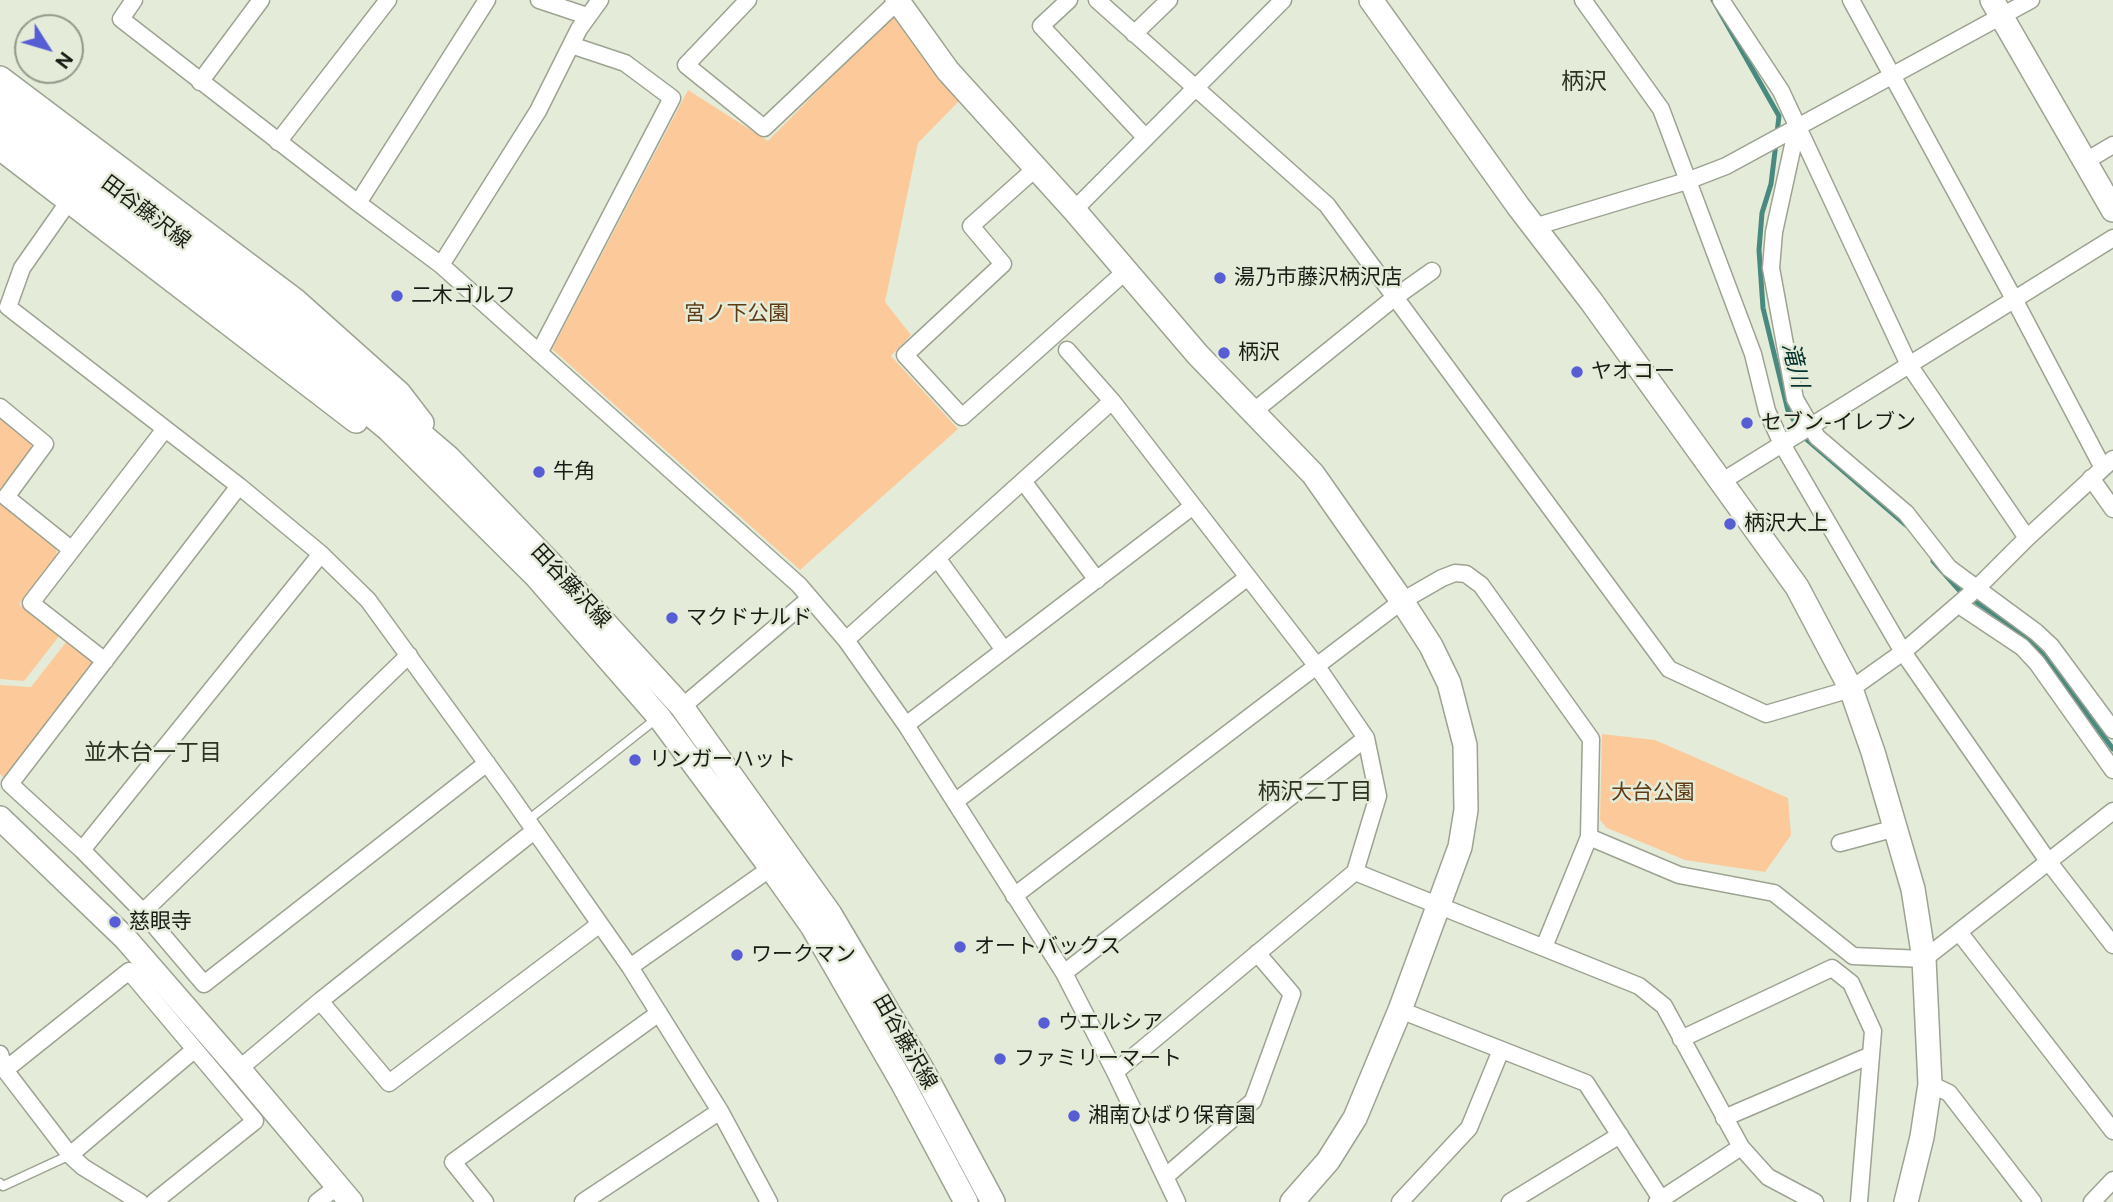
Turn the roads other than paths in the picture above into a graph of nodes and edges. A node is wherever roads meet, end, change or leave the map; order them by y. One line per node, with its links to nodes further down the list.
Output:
1 (135, 0): 24 (street)
2 (261, 0): 24 (street)
3 (388, 0): 30 (street)
4 (487, 0): 37 (street)
5 (539, 0): 19 (street)
6 (600, 0): 19 (street)
7 (748, 0): 16 (street)
8 (1069, 0): 29 (street)
9 (1097, 0): 20 (street)
10 (1169, 0): 20 (street)
11 (1371, 0): 40 (main road)
12 (1583, 0): 35 (street)
13 (1721, 0): 28 (street)
14 (1851, 0): 22 (street)
15 (2031, 0): 18 (street)
16 (903, 3): 34 (main road)
17 (1274, 3): 25 (street)
18 (1997, 8): 22 (street); 33 (main road)
19 (587, 16): 21 (street)
20 (1134, 34): 25 (street)
21 (571, 45): 42 (street); 49 (street)
22 (1892, 76): 28 (street); 46 (street)
23 (0, 78): 57 (main road)
24 (200, 82): 30 (street)
25 (1196, 88): 29 (street); 45 (street)
26 (0, 102): 57 (main road, 田谷藤沢線)
27 (0, 126): 62 (main road, 田谷藤沢線)
28 (1797, 127): 35 (street); 50 (street); 54 (street)
29 (1146, 138): 38 (street)
30 (278, 142): 37 (street)
31 (2113, 145): 33 (street)
32 (0, 148): 36 (main road)
33 (2086, 161): 39 (main road)
34 (1036, 168): 38 (main road); 43 (street)
35 (1687, 181): 40 (street); 56 (street)
36 (69, 201): 47 (street); 62 (main road)
37 (358, 203): 42 (street)
38 (1074, 210): 43 (main road)
39 (2113, 211)
40 (1534, 228): 60 (main road)
41 (2113, 238): 46 (street)
42 (441, 265): 49 (street)
43 (1126, 271): 53 (main road)
44 (1432, 271): 45 (street)
45 (1394, 298): 53 (street); 81 (street)
46 (2014, 299): 50 (street); 58 (street)
47 (4, 314): 55 (street)
48 (1068, 350): 51 (street)
49 (539, 353): 72 (street)
50 (1909, 365): 54 (street); 65 (street)
51 (1112, 401): 59 (street); 63 (street)
52 (0, 407): 66 (street)
53 (1254, 411): 73 (main road)
54 (1811, 426): 56 (street); 71 (street)
55 (165, 429): 61 (street); 66 (street)
56 (1782, 444): 60 (street); 77 (street)
57 (449, 458): 82 (main road, 田谷藤沢線)
58 (2102, 468): 64 (street); 65 (street)
59 (1023, 481): 68 (street); 70 (street)
60 (1721, 482): 81 (main road)
61 (239, 486): 67 (street); 79 (street)
62 (457, 496): 83 (main road, 田谷藤沢線)
63 (1193, 506): 69 (street); 70 (street)
64 (2113, 509)
65 (2027, 538): 71 (street)
66 (72, 550): 79 (street)
67 (321, 554): 78 (street); 96 (street)
68 (937, 558): 75 (street); 76 (street)
69 (1248, 576): 80 (street); 89 (street)
70 (1097, 580): 76 (street)
71 (1976, 589): 74 (street); 85 (street)
72 (809, 599): 75 (street); 82 (street)
73 (1402, 601): 80 (street); 94 (street); 101 (main road)
74 (1959, 605): 77 (street); 88 (street)
75 (846, 640): 84 (street)
76 (1004, 650): 84 (street)
77 (1903, 652): 81 (street); 97 (street)
78 (409, 655): 87 (street); 102 (street)
79 (105, 661): 96 (street)
80 (1316, 665): 86 (street); 100 (street)
81 (1852, 689): 93 (main road)
82 (682, 707): 141 (main road, 田谷藤沢線)
83 (659, 717): 92 (lane); 98 (main road, 田谷藤沢線)
84 (906, 725): 89 (street)
85 (2113, 730)
86 (1366, 738): 99 (street); 110 (street)
87 (486, 763): 92 (street); 102 (street)
88 (2113, 770)
89 (956, 801): 100 (street)
90 (2113, 811): 97 (street)
91 (0, 818): 119 (main road)
92 (530, 826): 103 (street); 111 (street)
93 (1896, 828): 95 (street); 108 (main road)
94 (1590, 837): 106 (street); 108 (street)
95 (1840, 843)
96 (82, 850): 102 (street)
97 (2048, 861): 104 (street); 105 (street)
98 (771, 868): 109 (street); 140 (main road, 田谷藤沢線)
99 (1355, 873): 101 (street); 107 (street)
100 (1014, 895): 110 (street)
101 (1439, 906): 106 (street); 112 (main road)
102 (143, 912)
103 (600, 924): 109 (street); 111 (street)
104 (1959, 932): 108 (street); 124 (street)
105 (2113, 945)
106 (1544, 947): 114 (street)
107 (1257, 953): 120 (street); 128 (street)
108 (1924, 959): 121 (main road)
109 (630, 967): 113 (street)
110 (1064, 974): 120 (street)
111 (320, 1001): 119 (street)
112 (1400, 1010): 116 (street); 132 (main road)
113 (659, 1013): 122 (street); 137 (street)
114 (1681, 1039): 117 (street); 123 (street)
115 (194, 1050): 118 (street); 127 (street); 135 (street)
116 (1501, 1050): 125 (street); 143 (street)
117 (1871, 1055): 123 (street); 146 (street)
118 (3, 1062): 127 (street)
119 (239, 1069): 131 (main road)
120 (1115, 1072): 128 (street)
121 (1930, 1084): 147 (main road); 148 (street)
122 (720, 1111): 138 (street); 139 (street)
123 (1724, 1118): 126 (street)
124 (2113, 1131)
125 (1620, 1135): 133 (street); 144 (street)
126 (1741, 1147): 133 (street); 145 (street)
127 (71, 1155): 130 (lane); 134 (street)
128 (1165, 1177): 142 (street)
129 (2113, 1181): 149 (street)
130 (0, 1183)
131 (344, 1194): 136 (street)
132 (1295, 1201)
133 (1661, 1201)
134 (140, 1202)
135 (155, 1202)
136 (317, 1202)
137 (485, 1202)
138 (583, 1202)
139 (769, 1202)
140 (966, 1202)
141 (993, 1202)
142 (1177, 1202)
143 (1400, 1202)
144 (1510, 1202)
145 (1815, 1202)
146 (1860, 1202)
147 (1906, 1202)
148 (2033, 1202)
149 (2092, 1202)

